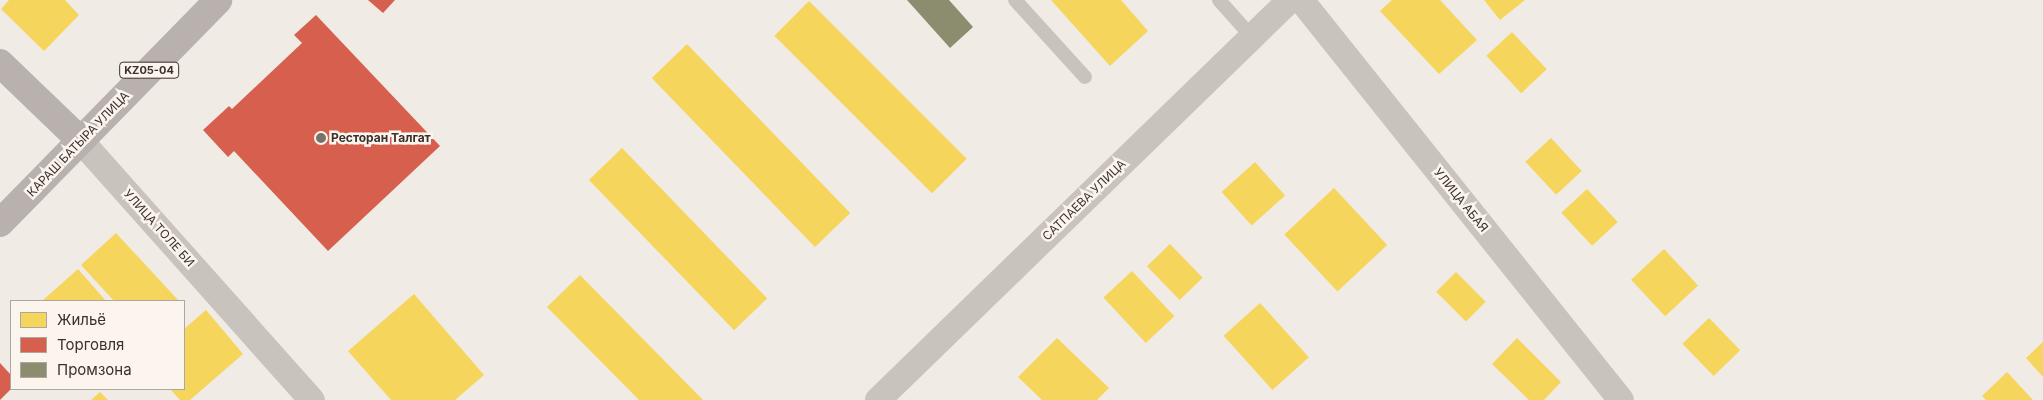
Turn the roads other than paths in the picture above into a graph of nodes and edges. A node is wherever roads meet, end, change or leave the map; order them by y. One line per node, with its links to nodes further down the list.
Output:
1 (218, 0): 9 (main road, КАРАШ БАТЫРА УЛИЦА / KZ05-04)
2 (1015, 0): 8 (lane)
3 (1219, 0): 6 (lane)
4 (1290, 0): 6 (street, САТПАЕВА УЛИЦА)
5 (1301, 0): 13 (street, УЛИЦА АБАЯ)
6 (1252, 37): 12 (street, САТПАЕВА УЛИЦА)
7 (0, 63): 9 (main road, УЛИЦА ТОЛЕ БИ)
8 (1085, 77)
9 (81, 141): 10 (main road, КАРАШ БАТЫРА УЛИЦА / KZ05-04); 11 (street, УЛИЦА ТОЛЕ БИ)
10 (0, 223)
11 (312, 400)
12 (878, 400)
13 (1621, 400)

